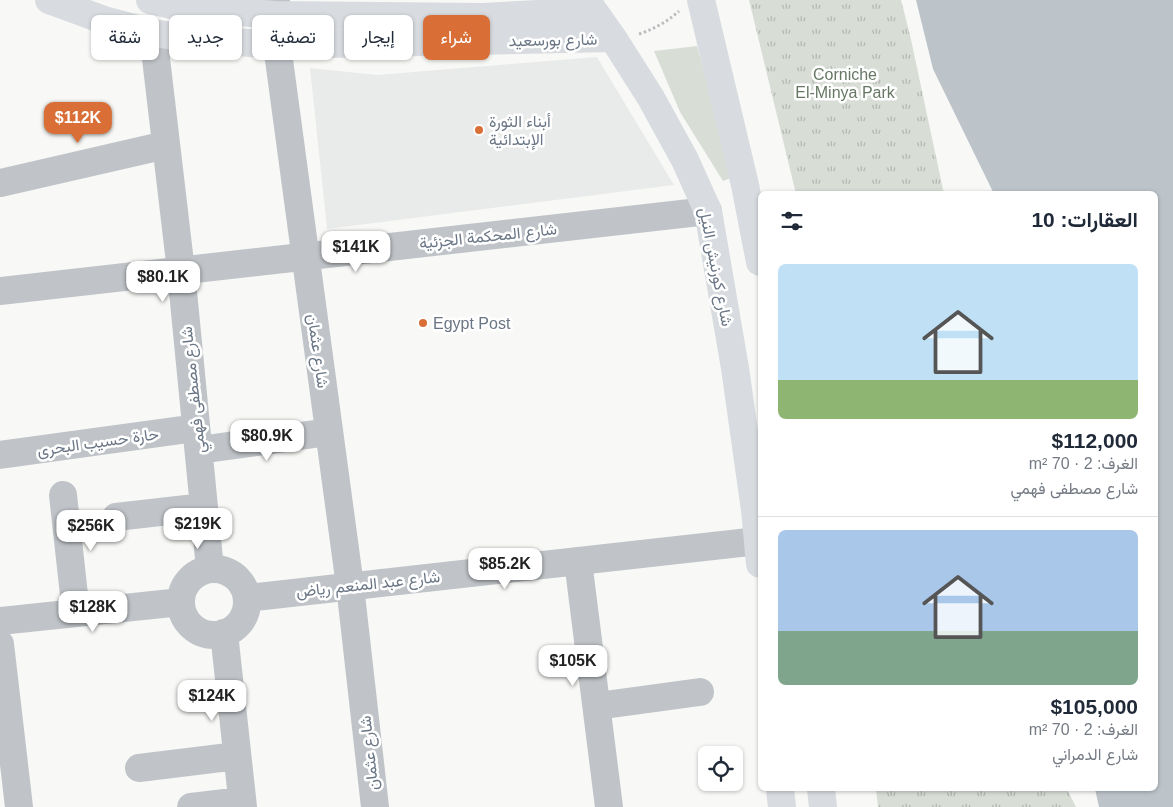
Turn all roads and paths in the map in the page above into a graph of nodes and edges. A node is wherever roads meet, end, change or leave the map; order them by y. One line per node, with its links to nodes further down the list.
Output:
1 (49, 0): 6 (main road, شارع بورسعيد)
2 (150, 0): 5 (main road, شارع بورسعيد)
3 (589, 5): 5 (main road, شارع بورسعيد); 8 (main road, شارع كورنيش النيل)
4 (691, 5): 8 (path); 16 (main road)
5 (276, 8)
6 (91, 15)
7 (159, 34): 9 (main road, شارع بورسعيد)
8 (613, 38): 10 (main road, شارع بورسعيد); 15 (main road, شارع كورنيش النيل)
9 (252, 43)
10 (334, 44)
11 (156, 60): 13 (street, شارع مصطفى فهمي)
12 (279, 60): 17 (street, شارع عثمان)
13 (166, 145): 14 (street); 18 (street, شارع مصطفى فهمي)
14 (0, 184)
15 (708, 211): 17 (street, شارع المحكمة الجزئية); 25 (main road, شارع كورنيش النيل)
16 (758, 252)
17 (306, 257): 18 (street, شارع المحكمة الجزئية); 20 (street, شارع عثمان)
18 (181, 271): 19 (street, شارع المحكمة الجزئية); 21 (street, شارع مصطفى فهمي)
19 (0, 291)
20 (329, 432): 21 (street, حارة حسيب البحرى); 30 (street, شارع عثمان)
21 (197, 439): 22 (street, حارة حسيب البحرى); 24 (street, شارع مصطفى فهمي)
22 (0, 455)
23 (63, 495): 33 (street)
24 (204, 507): 26 (street); 29 (street, شارع مصطفى فهمي)
25 (758, 509)
26 (116, 518)
27 (758, 555): 28 (street, شارع عبد المنعم رياض)
28 (578, 561): 30 (street, شارع عبد المنعم رياض); 38 (street)
29 (210, 569): 31 (street); 32 (street)
30 (350, 586): 31 (street, شارع عبد المنعم رياض); 46 (street, شارع عثمان)
31 (246, 598): 35 (street)
32 (180, 602): 33 (street); 35 (street)
33 (76, 613): 34 (street)
34 (0, 622)
35 (224, 633): 39 (street)
36 (0, 644): 44 (street)
37 (700, 692): 38 (street)
38 (596, 706): 47 (street)
39 (237, 756): 40 (street); 43 (street)
40 (138, 768)
41 (780, 791): 48 (main road)
42 (821, 791): 49 (main road)
43 (242, 804): 45 (street)
44 (19, 807)
45 (191, 807)
46 (375, 807)
47 (610, 807)
48 (782, 807)
49 (823, 807)

